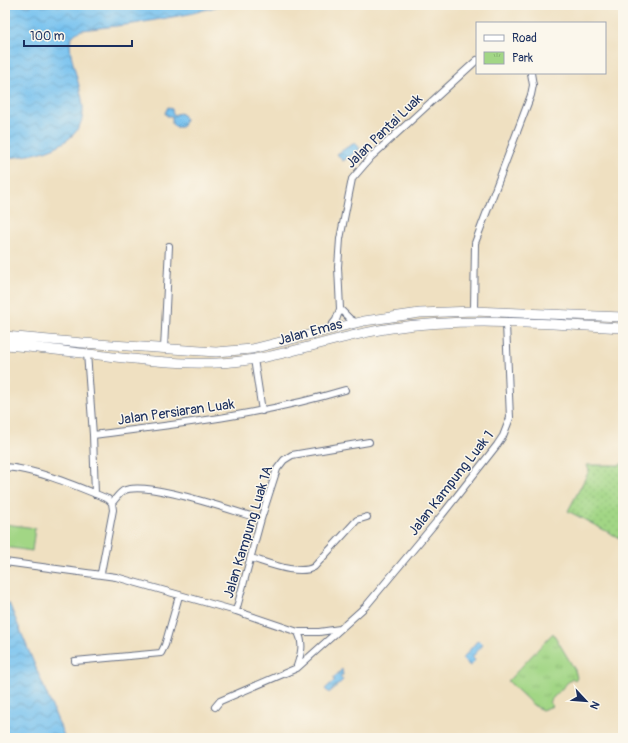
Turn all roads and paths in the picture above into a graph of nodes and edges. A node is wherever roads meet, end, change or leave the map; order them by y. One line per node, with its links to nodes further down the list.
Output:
1 (476, 61): 4 (street, Jalan Pantai Luak)
2 (531, 74): 5 (street)
3 (169, 246): 13 (street)
4 (340, 309): 7 (street); 10 (street, Jalan Pantai Luak)
5 (474, 311): 6 (main road, Jalan Emas); 7 (main road, Jalan Emas)
6 (623, 317)
7 (357, 323): 10 (main road, Jalan Emas)
8 (506, 324): 9 (main road, Jalan Emas); 15 (main road, Jalan Emas); 30 (street, Jalan Kampung Luak 1)
9 (623, 328)
10 (327, 331): 13 (main road, Jalan Emas)
11 (5, 336): 13 (main road, Jalan Emas)
12 (5, 346): 14 (main road, Jalan Emas)
13 (164, 349)
14 (87, 353): 15 (main road, Jalan Emas); 18 (street)
15 (254, 359): 17 (street)
16 (345, 390): 17 (street, Jalan Persiaran Luak)
17 (262, 411): 18 (street, Jalan Persiaran Luak)
18 (94, 435): 21 (street)
19 (369, 442): 24 (street, Jalan Kampung Luak 1A)
20 (5, 467): 21 (street)
21 (95, 494): 22 (street)
22 (112, 503): 24 (street); 27 (street)
23 (367, 517): 25 (street)
24 (262, 519): 25 (street, Jalan Kampung Luak 1A)
25 (252, 558): 29 (street, Jalan Kampung Luak 1A)
26 (5, 562): 27 (street)
27 (101, 573): 28 (street)
28 (178, 596): 29 (street); 32 (street)
29 (236, 612): 31 (street)
30 (341, 629): 31 (street); 33 (street, Jalan Kampung Luak 1)
31 (298, 632): 33 (street)
32 (75, 662)
33 (297, 668): 34 (street, Jalan Kampung Luak 1)
34 (215, 707)

